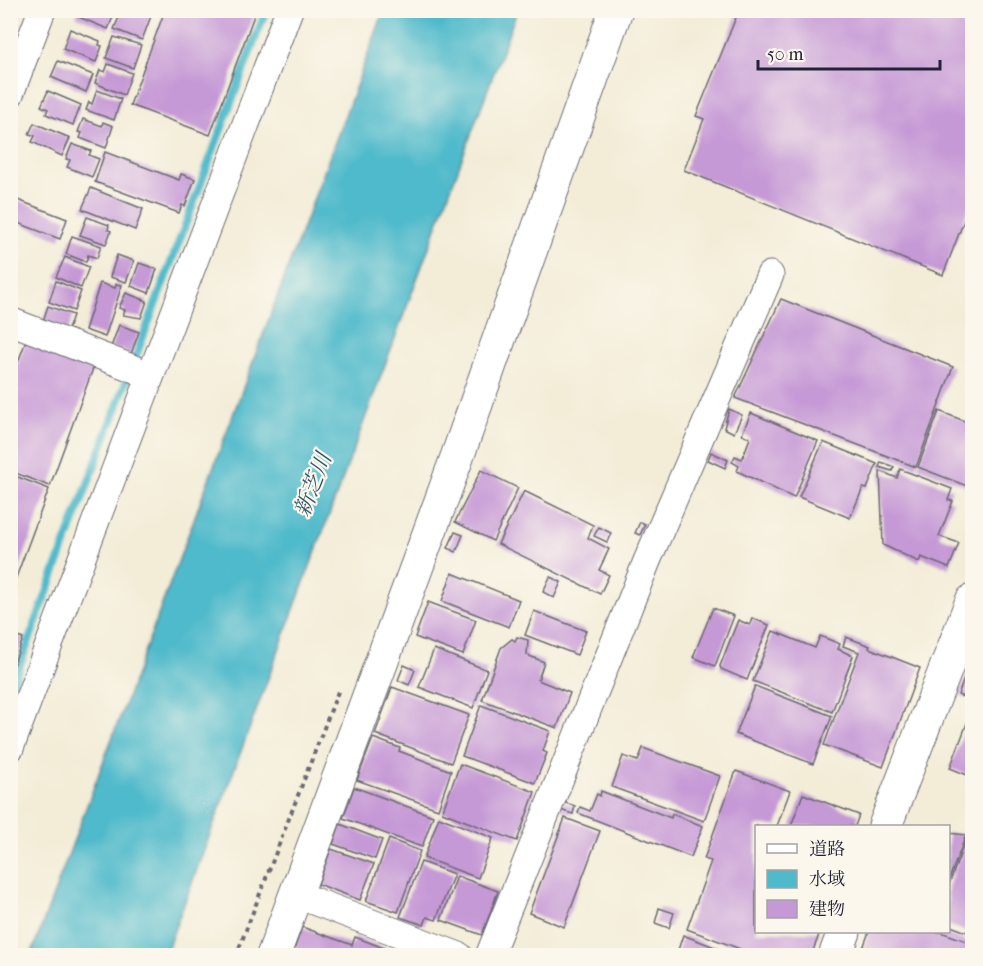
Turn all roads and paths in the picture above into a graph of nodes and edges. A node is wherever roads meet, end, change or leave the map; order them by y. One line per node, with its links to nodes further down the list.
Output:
1 (42, 10): 4 (street)
2 (289, 10): 7 (street)
3 (616, 10): 11 (street)
4 (10, 94)
5 (770, 275): 15 (street)
6 (10, 321): 7 (street)
7 (150, 375): 9 (street)
8 (972, 601): 10 (street)
9 (10, 748)
10 (885, 825)
11 (295, 894): 13 (street); 14 (street)
12 (844, 933): 16 (street)
13 (273, 956)
14 (459, 956)
15 (489, 956)
16 (835, 956)

